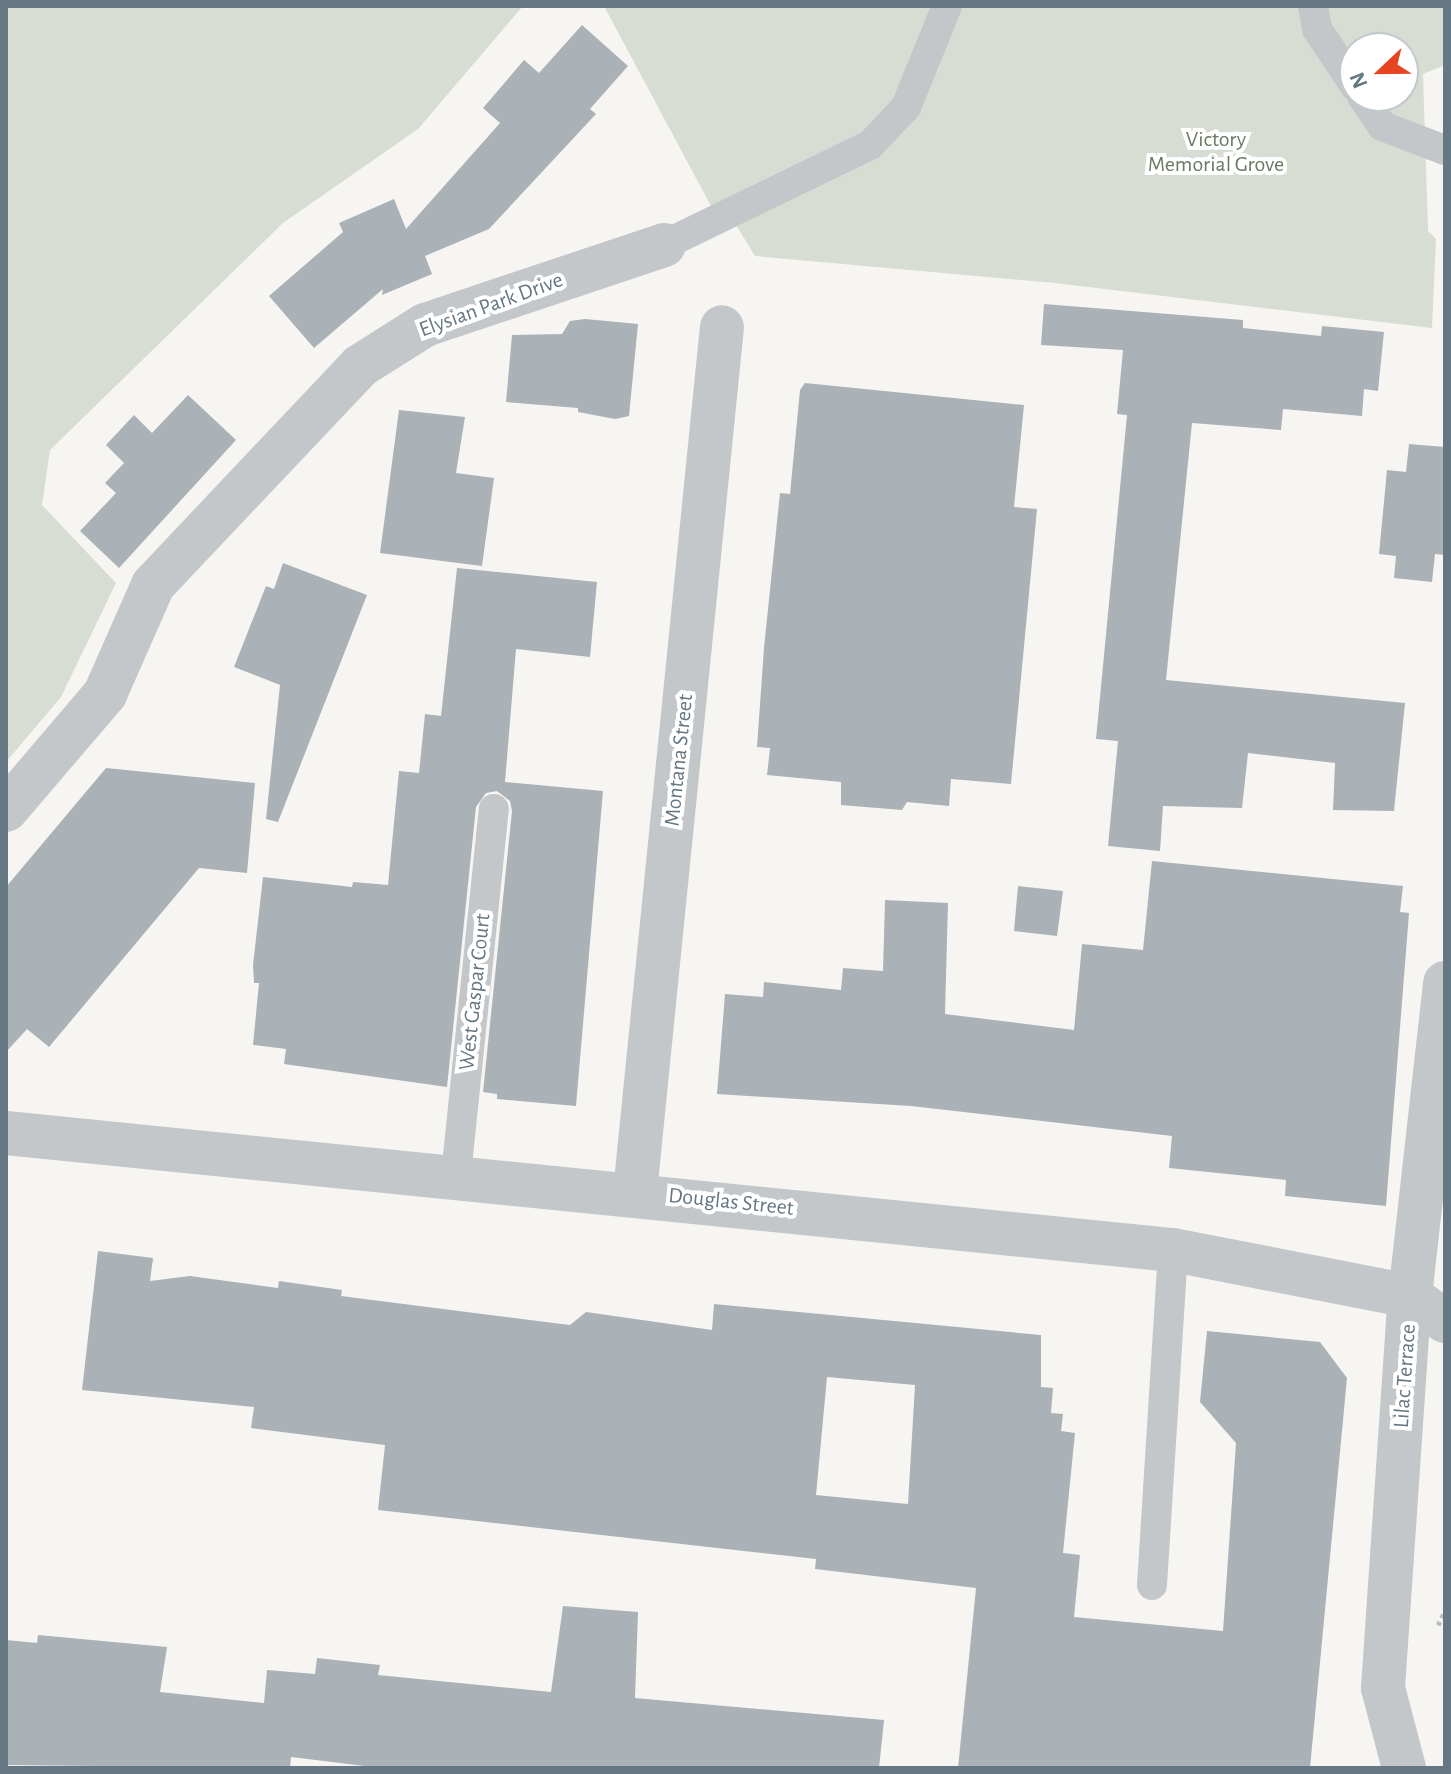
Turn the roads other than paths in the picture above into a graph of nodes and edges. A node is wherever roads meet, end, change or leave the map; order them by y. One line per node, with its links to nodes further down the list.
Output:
1 (947, 6): 6 (lane, Elysian Park Drive)
2 (1313, 6): 3 (lane)
3 (1339, 62)
4 (1373, 112): 5 (lane)
5 (1445, 150)
6 (664, 245): 9 (street, Elysian Park Drive)
7 (722, 327): 13 (street, Montana Street)
8 (494, 809): 12 (lane, West Gaspar Court)
9 (6, 810)
10 (1445, 983): 15 (street, Lilac Terrace)
11 (6, 1133): 12 (street, Douglas Street)
12 (456, 1175): 13 (street, Douglas Street)
13 (635, 1192): 14 (street, Douglas Street)
14 (1173, 1250): 15 (street, Douglas Street); 17 (lane)
15 (1410, 1296): 16 (street, Douglas Street); 18 (street, Lilac Terrace)
16 (1445, 1321)
17 (1152, 1585)
18 (1404, 1768)

